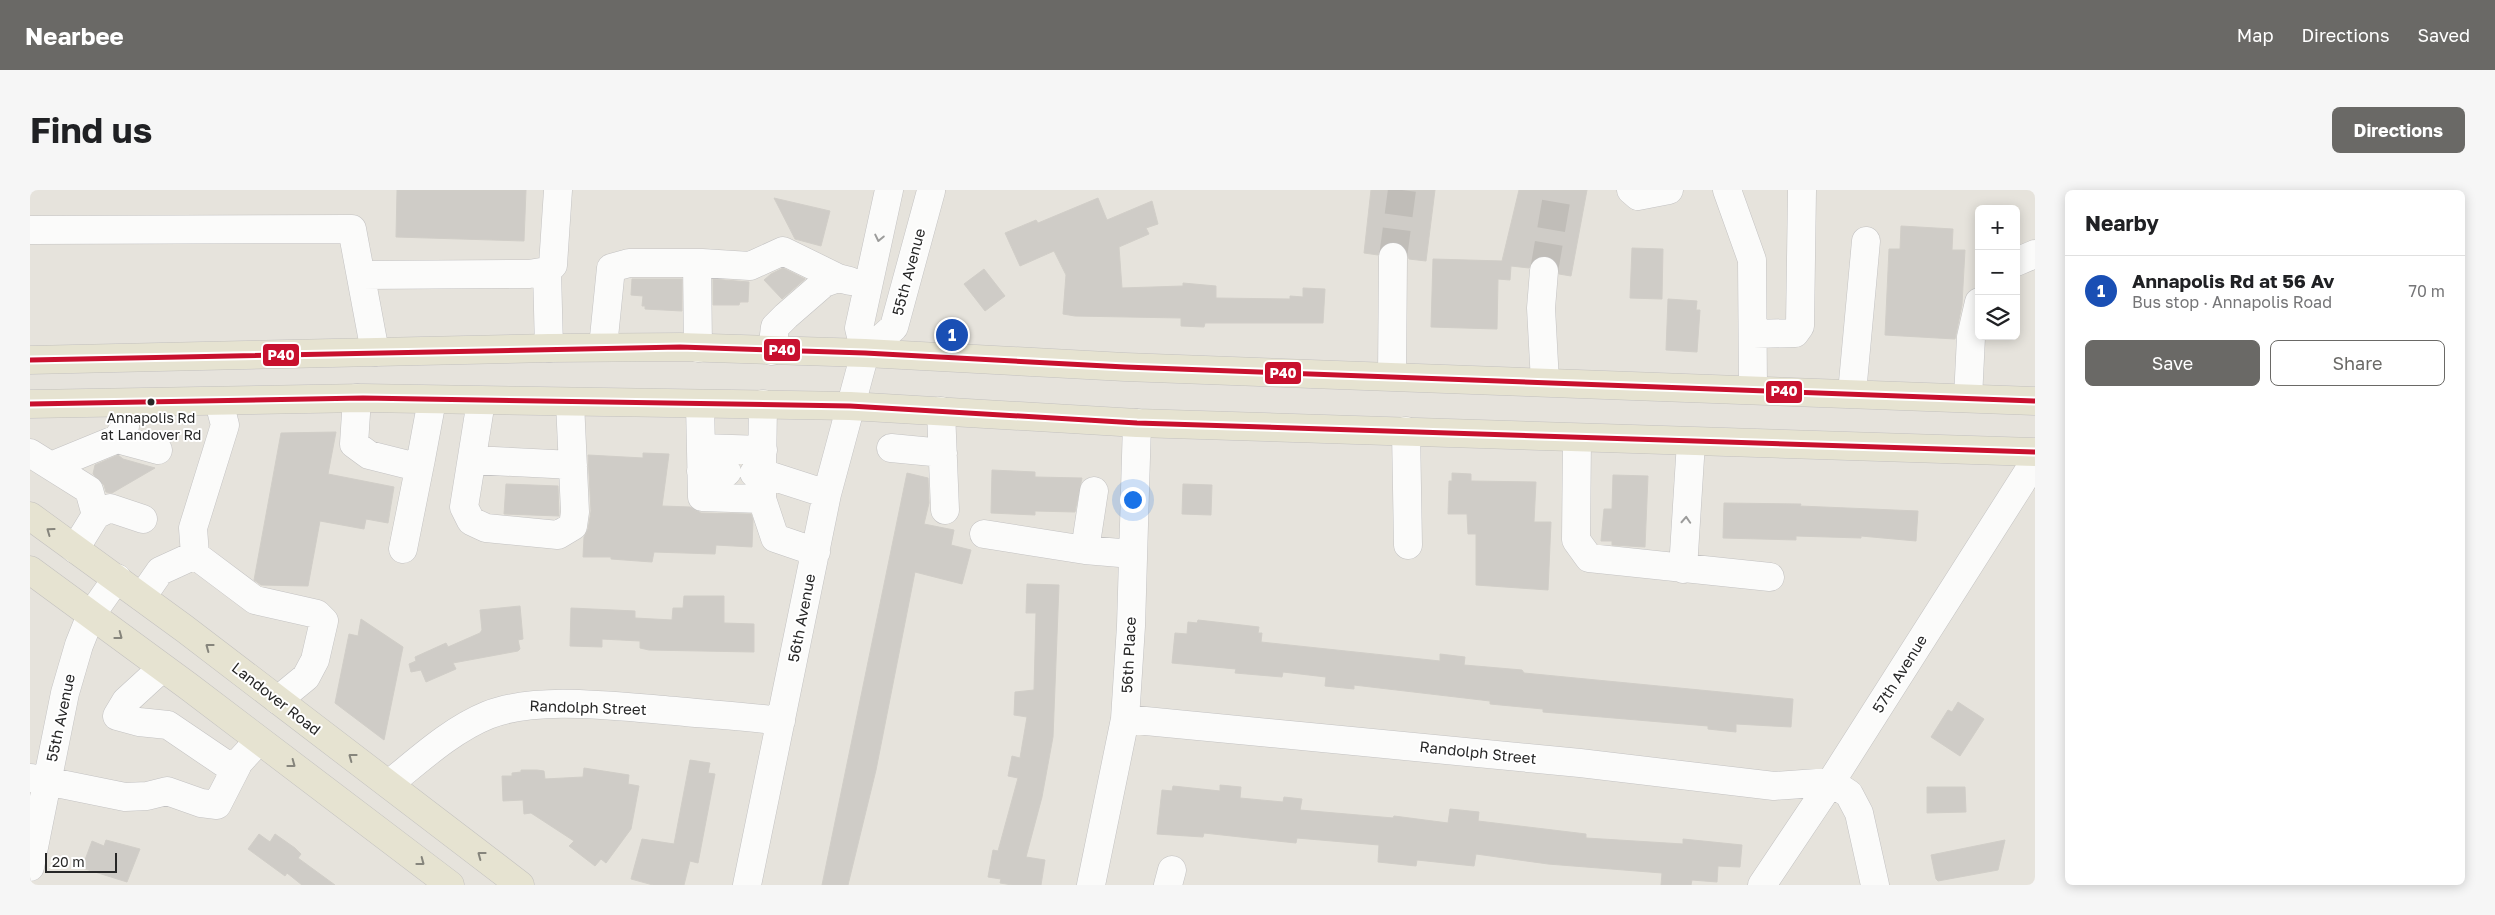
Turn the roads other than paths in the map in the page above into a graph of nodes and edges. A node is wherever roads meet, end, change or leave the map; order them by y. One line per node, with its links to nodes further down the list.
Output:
1 (558, 190): 14 (street)
2 (889, 190): 18 (street, one-way to 18)
3 (930, 190): 26 (street, 55th Avenue)
4 (1631, 190): 5 (street)
5 (1669, 190)
6 (1727, 190): 20 (street)
7 (1802, 190): 20 (street)
8 (30, 230): 16 (street)
9 (1866, 241): 31 (street)
10 (2035, 254): 12 (street)
11 (1393, 257): 28 (street)
12 (2020, 260)
13 (697, 263): 17 (street); 21 (street); 23 (street)
14 (546, 271): 16 (street); 22 (street)
15 (1544, 271): 29 (street)
16 (361, 275): 25 (street)
17 (838, 278): 18 (street); 24 (street)
18 (869, 285): 26 (street)
19 (1975, 319): 33 (street)
20 (1753, 334): 30 (street)
21 (603, 347): 22 (main road); 23 (main road)
22 (549, 348): 25 (main road)
23 (698, 348): 24 (main road)
24 (772, 351): 26 (main road)
25 (375, 352): 27 (main road)
26 (865, 353): 28 (main road); 43 (street, 56th Avenue)
27 (30, 360)
28 (1392, 376): 29 (main road)
29 (1545, 382): 30 (main road)
30 (1753, 389): 31 (main road)
31 (1852, 393): 33 (main road)
32 (357, 398): 34 (main road); 37 (main road); 55 (street)
33 (1968, 398): 35 (main road)
34 (432, 400): 36 (main road); 55 (street)
35 (2035, 400)
36 (481, 401): 38 (main road); 56 (street)
37 (219, 402): 39 (main road); 73 (street)
38 (570, 402): 41 (main road); 59 (street)
39 (125, 403): 40 (main road); 48 (street)
40 (30, 404)
41 (700, 404): 42 (main road); 58 (street)
42 (763, 404): 43 (main road); 60 (street)
43 (850, 406): 44 (main road); 62 (street, 56th Avenue)
44 (941, 411): 45 (main road); 53 (street)
45 (1137, 423): 46 (main road); 74 (street, 56th Place)
46 (1406, 431): 47 (main road); 68 (street)
47 (1577, 438): 49 (main road); 75 (street)
48 (117, 439): 51 (street); 54 (street)
49 (1691, 442): 52 (main road); 75 (street, one-way to 49)
50 (891, 448): 53 (street)
51 (158, 450)
52 (2035, 452)
53 (942, 453): 63 (street)
54 (40, 459): 64 (street)
55 (421, 459): 70 (street)
56 (472, 460): 59 (street); 59 (street)
57 (2035, 461): 88 (street, 57th Avenue)
58 (710, 464): 60 (street); 60 (street)
59 (573, 465)
60 (760, 474): 62 (street); 72 (street)
61 (1094, 491): 71 (street)
62 (827, 494): 72 (street, 56th Avenue)
63 (944, 510)
64 (96, 515): 66 (street); 69 (street)
65 (30, 516): 69 (main road, Landover Road, one-way to 65)
66 (142, 519)
67 (984, 534): 71 (street)
68 (1408, 545)
69 (75, 548): 78 (main road, Landover Road)
70 (403, 549)
71 (1084, 550): 74 (street)
72 (816, 552): 84 (street, 56th Avenue)
73 (195, 554): 79 (street); 82 (street)
74 (1132, 554): 83 (street, 56th Place)
75 (1684, 569): 77 (street)
76 (30, 570): 80 (main road)
77 (1770, 577)
78 (117, 578): 79 (main road, Landover Road); 80 (street, 55th Avenue)
79 (142, 597): 82 (main road, Landover Road, one-way to 79)
80 (91, 615): 81 (main road, one-way to 81); 87 (street, 55th Avenue)
81 (162, 668): 85 (main road); 86 (street)
82 (278, 700): 89 (main road, Landover Road, one-way to 82)
83 (1125, 719): 88 (street, Randolph Street); 95 (street, 56th Place)
84 (781, 721): 89 (street, Randolph Street); 94 (street, 56th Avenue)
85 (260, 740): 86 (street); 92 (main road, one-way to 92)
86 (239, 762): 87 (street)
87 (39, 780): 90 (street, 55th Avenue)
88 (1831, 782): 96 (street, 57th Avenue); 97 (street)
89 (388, 784): 93 (main road, Landover Road, one-way to 89)
90 (36, 813): 91 (street, 55th Avenue)
91 (30, 867)
92 (450, 885)
93 (520, 885)
94 (747, 885)
95 (1091, 885)
96 (1762, 885)
97 (1875, 885)

